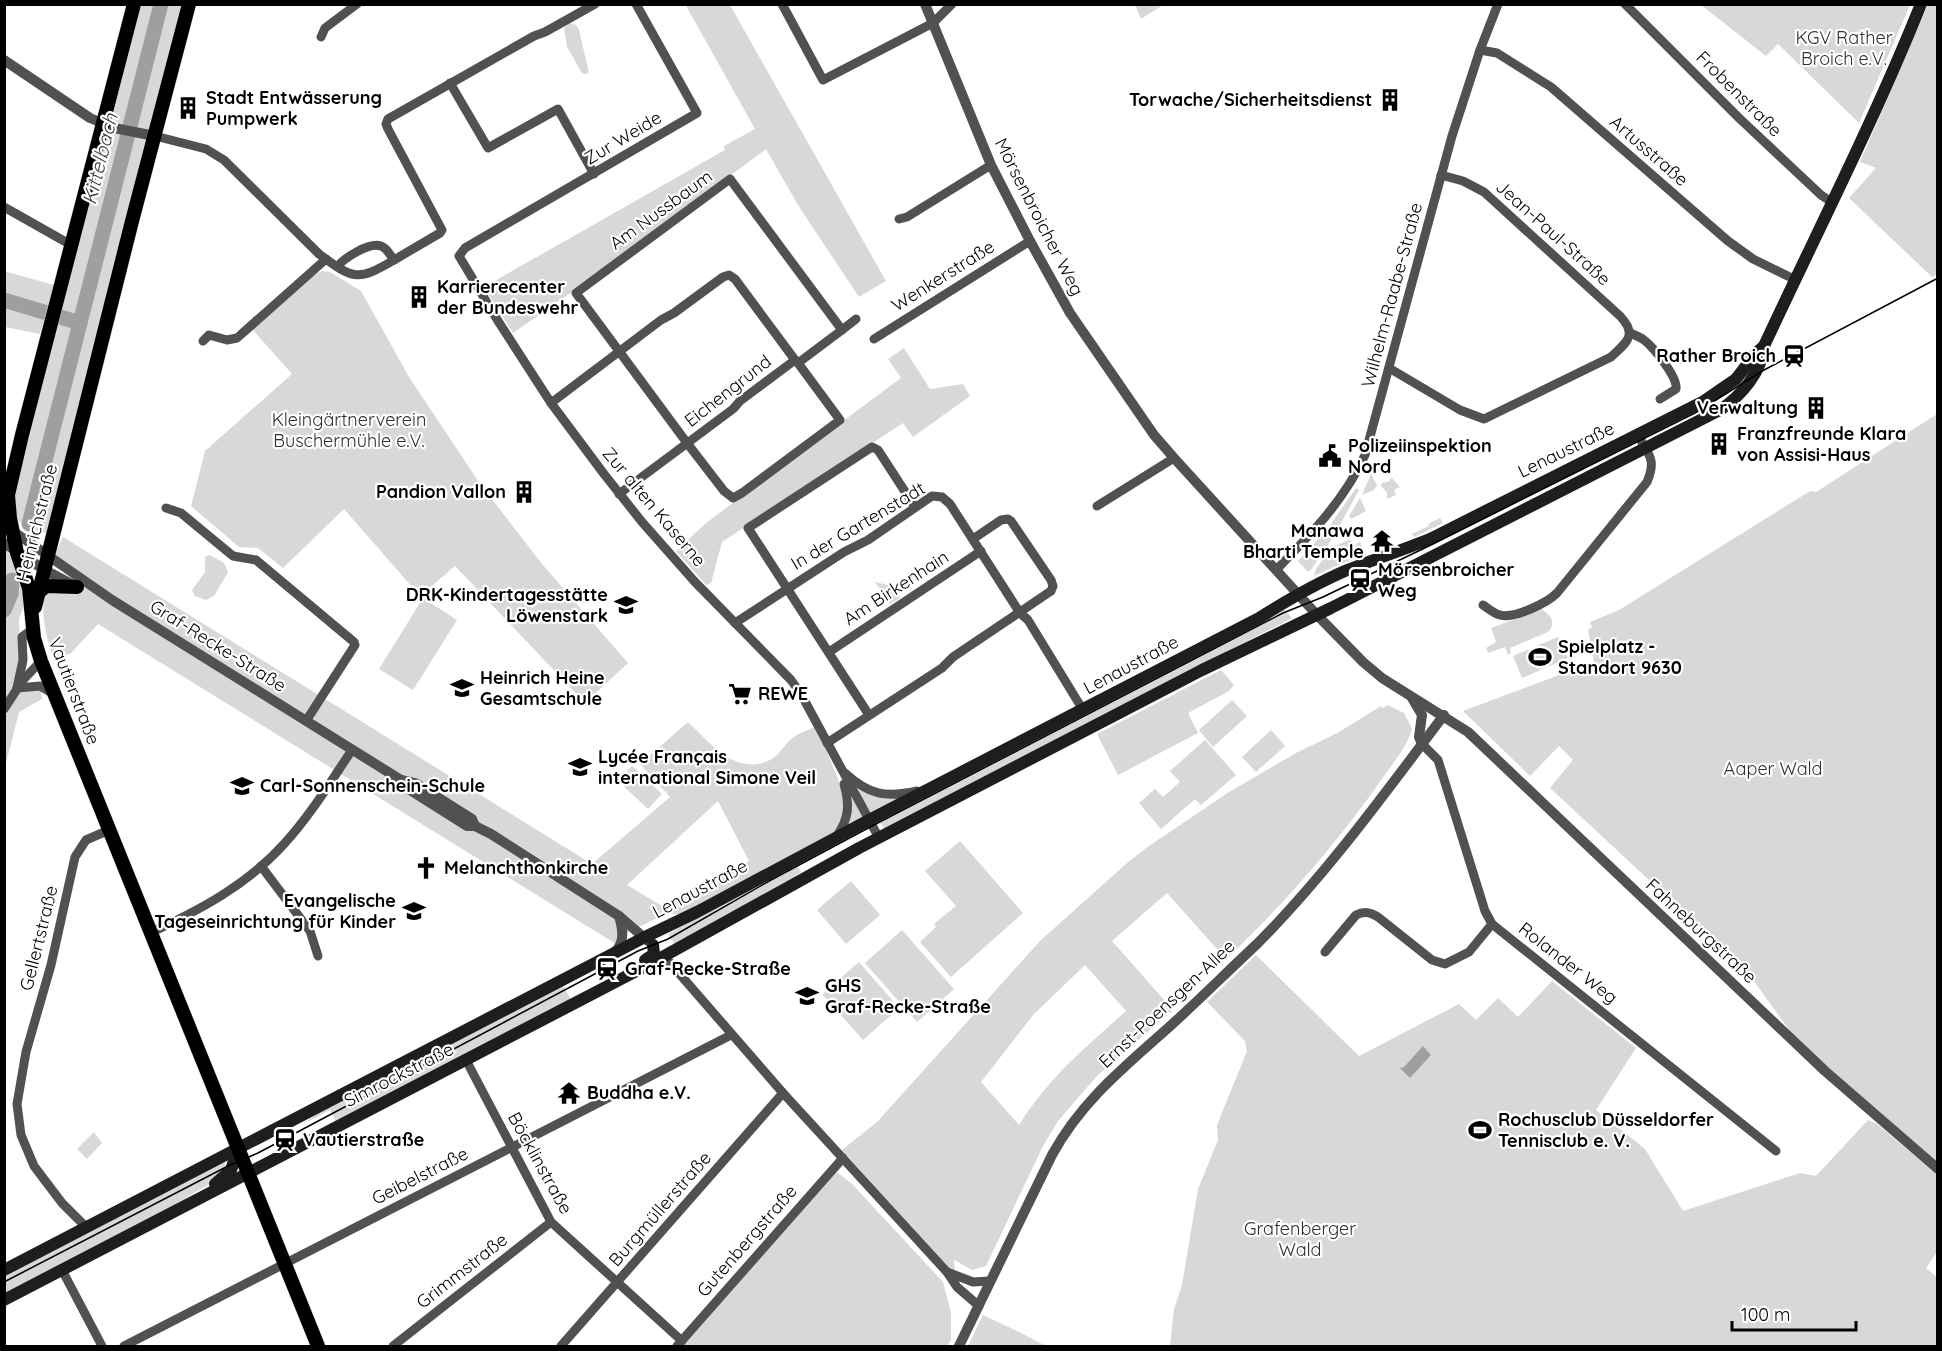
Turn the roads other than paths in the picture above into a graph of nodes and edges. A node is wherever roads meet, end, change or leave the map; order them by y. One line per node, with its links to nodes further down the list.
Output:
1 (134, 4): 17 (main road, Heinrichstraße)
2 (189, 4): 18 (main road, Heinrichstraße)
3 (357, 4): 13 (street)
4 (595, 4): 16 (street)
5 (636, 4): 20 (street, Zur Weide)
6 (782, 4): 12 (street)
7 (925, 4): 12 (street, Mörsenbroicher Weg)
8 (952, 4): 12 (street)
9 (1498, 4): 14 (street, Wilhelm-Raabe-Straße)
10 (1625, 4): 22 (street, Frobenstraße)
11 (1921, 4): 22 (main road)
12 (933, 23): 19 (street, Mörsenbroicher Weg)
13 (321, 37)
14 (1480, 50): 21 (street, Wilhelm-Raabe-Straße); 31 (street, Artusstraße)
15 (4, 60): 17 (street)
16 (450, 83): 20 (street); 29 (street)
17 (103, 124): 18 (street); 26 (main road, Heinrichstraße)
18 (155, 136): 28 (street); 57 (main road, Heinrichstraße)
19 (991, 165): 24 (street); 25 (street, Mörsenbroicher Weg)
20 (594, 174): 27 (street, Zur Weide)
21 (1441, 175): 34 (street, Jean-Paul-Straße); 40 (street, Wilhelm-Raabe-Straße)
22 (1833, 203): 31 (main road)
23 (4, 207): 26 (street)
24 (899, 219)
25 (1030, 241): 35 (street, Wenkerstraße); 46 (street, Mörsenbroicher Weg)
26 (73, 246): 48 (main road, Heinrichstraße)
27 (459, 254): 42 (street, Zur alten Kaserne)
28 (326, 259): 30 (street); 36 (street)
29 (394, 260): 30 (street); 30 (street)
30 (337, 267)
31 (1796, 280): 37 (main road)
32 (856, 319): 33 (street)
33 (842, 330): 38 (street, Am Nussbaum); 39 (street)
34 (1630, 333): 40 (street); 41 (street, Jean-Paul-Straße)
35 (874, 339)
36 (203, 341)
37 (1764, 346): 43 (main road); 45 (main road)
38 (620, 351): 39 (street, Eichengrund); 42 (street, Eichengrund); 44 (street)
39 (797, 362): 44 (street, Eichengrund); 44 (street)
40 (1389, 368): 59 (street, Wilhelm-Raabe-Straße)
41 (1660, 399)
42 (550, 403): 47 (street, Zur alten Kaserne)
43 (1638, 435): 45 (street); 63 (main road, Lenaustraße)
44 (687, 443): 47 (street, Eichengrund)
45 (1646, 449): 65 (street); 68 (main road, Lenaustraße)
46 (1174, 458): 49 (street); 59 (street, Mörsenbroicher Weg)
47 (619, 494): 69 (street, Zur alten Kaserne)
48 (6, 498): 52 (main road, Heinrichstraße)
49 (1097, 506)
50 (915, 507): 53 (street, In der Gartenstadt); 61 (street, In der Gartenstadt); 61 (street)
51 (166, 508): 80 (street)
52 (8, 527): 56 (main road, Heinrichstraße); 57 (street, Graf-Recke-Straße)
53 (973, 539): 55 (street, In der Gartenstadt); 66 (street)
54 (4, 543): 56 (street, Graf-Recke-Straße)
55 (981, 551): 66 (street, In der Gartenstadt); 71 (street, Am Birkenhain)
56 (17, 553): 58 (street, Graf-Recke-Straße); 67 (main road, Heinrichstraße)
57 (47, 555): 58 (main road, Heinrichstraße); 64 (street, Graf-Recke-Straße)
58 (43, 569): 60 (street, Graf-Recke-Straße); 62 (main road, Heinrichstraße)
59 (1276, 570): 63 (street, Mörsenbroicher Weg)
60 (77, 587): 62 (main road); 64 (street, Graf-Recke-Straße)
61 (788, 589): 69 (street, In der Gartenstadt); 71 (street)
62 (38, 593): 67 (main road, Heinrichstraße)
63 (1299, 595): 68 (street, Mörsenbroicher Weg); 77 (main road, Lenaustraße)
64 (112, 600): 80 (street, Graf-Recke-Straße)
65 (1484, 605)
66 (1020, 613): 77 (street, In der Gartenstadt); 78 (street)
67 (33, 615): 70 (main road, Vautierstraße)
68 (1317, 615): 75 (street, Mörsenbroicher Weg); 88 (main road, Lenaustraße)
69 (735, 623): 81 (street, Zur alten Kaserne)
70 (33, 629): 72 (main road, Vautierstraße); 73 (street)
71 (829, 652): 78 (street)
72 (41, 661): 73 (street); 74 (main road, Vautierstraße)
73 (17, 688): 74 (street); 76 (street)
74 (55, 695): 87 (main road, Vautierstraße)
75 (1412, 698): 79 (street, Mörsenbroicher Weg); 82 (street)
76 (4, 709)
77 (1083, 710): 85 (main road, Lenaustraße)
78 (869, 715): 81 (street)
79 (1444, 715): 82 (street, Ernst-Poensgen-Allee); 107 (street, Fahneburgstraße)
80 (306, 721): 83 (street, Graf-Recke-Straße)
81 (828, 743): 84 (street, Zur alten Kaserne)
82 (1422, 744): 92 (street, Rolander Weg); 116 (street, Ernst-Poensgen-Allee)
83 (352, 750): 90 (street); 91 (street, Graf-Recke-Straße)
84 (839, 767): 85 (street, Zur alten Kaserne); 86 (street, Zur alten Kaserne); 89 (street, Zur alten Kaserne)
85 (933, 788): 86 (main road, Lenaustraße)
86 (869, 820): 88 (street, Zur alten Kaserne); 89 (main road, Lenaustraße)
87 (109, 830): 93 (main road, Vautierstraße); 111 (street, Gellertstraße)
88 (879, 838): 98 (main road, Lenaustraße)
89 (834, 839): 94 (main road, Lenaustraße)
90 (261, 866): 93 (street); 97 (street)
91 (619, 916): 94 (street, Graf-Recke-Straße); 96 (street)
92 (1492, 924): 95 (street); 105 (street, Rolander Weg)
93 (150, 933): 104 (main road, Vautierstraße)
94 (649, 941): 96 (main road, Simrockstraße); 98 (street, Graf-Recke-Straße); 99 (main road, Simrockstraße)
95 (1325, 952)
96 (612, 954): 104 (main road, Simrockstraße)
97 (318, 956)
98 (664, 956): 99 (main road, Simrockstraße); 100 (street, Graf-Recke-Straße)
99 (633, 971): 101 (main road, Simrockstraße)
100 (731, 1035): 102 (street, Graf-Recke-Straße); 103 (street, Geibelstraße)
101 (466, 1060): 103 (street, Böcklinstraße); 108 (main road, Simrockstraße)
102 (783, 1093): 106 (street, Graf-Recke-Straße); 117 (street, Burgmüllerstraße)
103 (512, 1147): 110 (street, Böcklinstraße); 112 (street, Geibelstraße)
104 (238, 1149): 108 (main road, Vautierstraße); 109 (main road, Simrockstraße); 111 (main road, Simrockstraße)
105 (1776, 1151)
106 (843, 1158): 115 (street, Graf-Recke-Straße); 120 (street, Gutenbergstraße)
107 (1938, 1169)
108 (248, 1173): 109 (main road, Simrockstraße); 112 (main road, Vautierstraße)
109 (179, 1209): 114 (main road, Simrockstraße)
110 (551, 1222): 117 (street, Böcklinstraße); 124 (street, Grimmstraße)
111 (86, 1227): 113 (main road, Simrockstraße)
112 (284, 1264): 122 (street, Geibelstraße); 123 (main road, Vautierstraße)
113 (4, 1270)
114 (62, 1270): 118 (main road, Simrockstraße); 121 (street)
115 (947, 1272): 116 (street); 119 (street, Graf-Recke-Straße)
116 (990, 1281): 119 (street, Ernst-Poensgen-Allee)
117 (618, 1283): 120 (street, Böcklinstraße); 125 (street, Burgmüllerstraße)
118 (4, 1300)
119 (979, 1306): 126 (street, Ernst-Poensgen-Allee)
120 (680, 1344)
121 (102, 1347)
122 (124, 1347)
123 (318, 1347)
124 (393, 1347)
125 (561, 1347)
126 (959, 1347)

